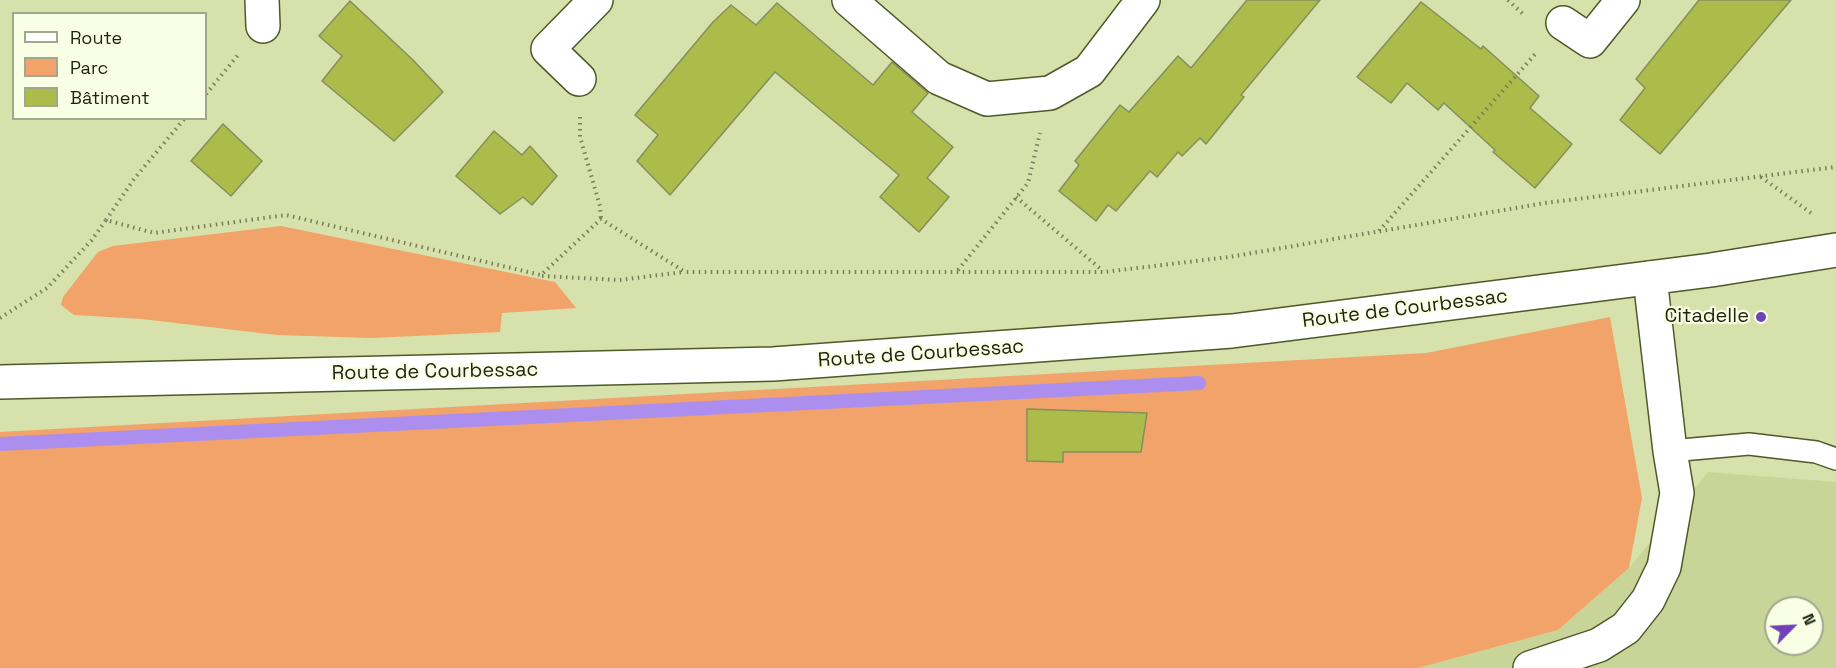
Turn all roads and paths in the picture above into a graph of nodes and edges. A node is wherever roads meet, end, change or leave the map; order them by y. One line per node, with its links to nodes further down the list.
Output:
1 (596, 0): 7 (street)
2 (849, 0): 9 (street)
3 (1143, 0): 9 (street)
4 (1623, 0): 6 (street)
5 (263, 13): 8 (path)
6 (1563, 23): 17 (path)
7 (579, 79): 15 (path)
8 (207, 93)
9 (1050, 93): 13 (path)
10 (183, 120): 16 (path)
11 (1836, 167): 12 (path)
12 (1760, 177): 14 (path); 17 (path)
13 (1016, 197): 19 (path); 21 (path)
14 (1816, 217)
15 (601, 219): 20 (path); 22 (path)
16 (106, 220): 22 (path); 24 (path)
17 (1378, 231): 21 (path)
18 (1836, 250): 23 (street, Route de Courbessac)
19 (957, 270): 20 (path); 21 (path)
20 (685, 272): 22 (path)
21 (1104, 272)
22 (541, 275)
23 (1650, 278): 25 (street, Route de Courbessac); 26 (street)
24 (0, 318)
25 (0, 382)
26 (1670, 451): 27 (lane); 28 (street)
27 (1836, 459)
28 (1530, 668)

